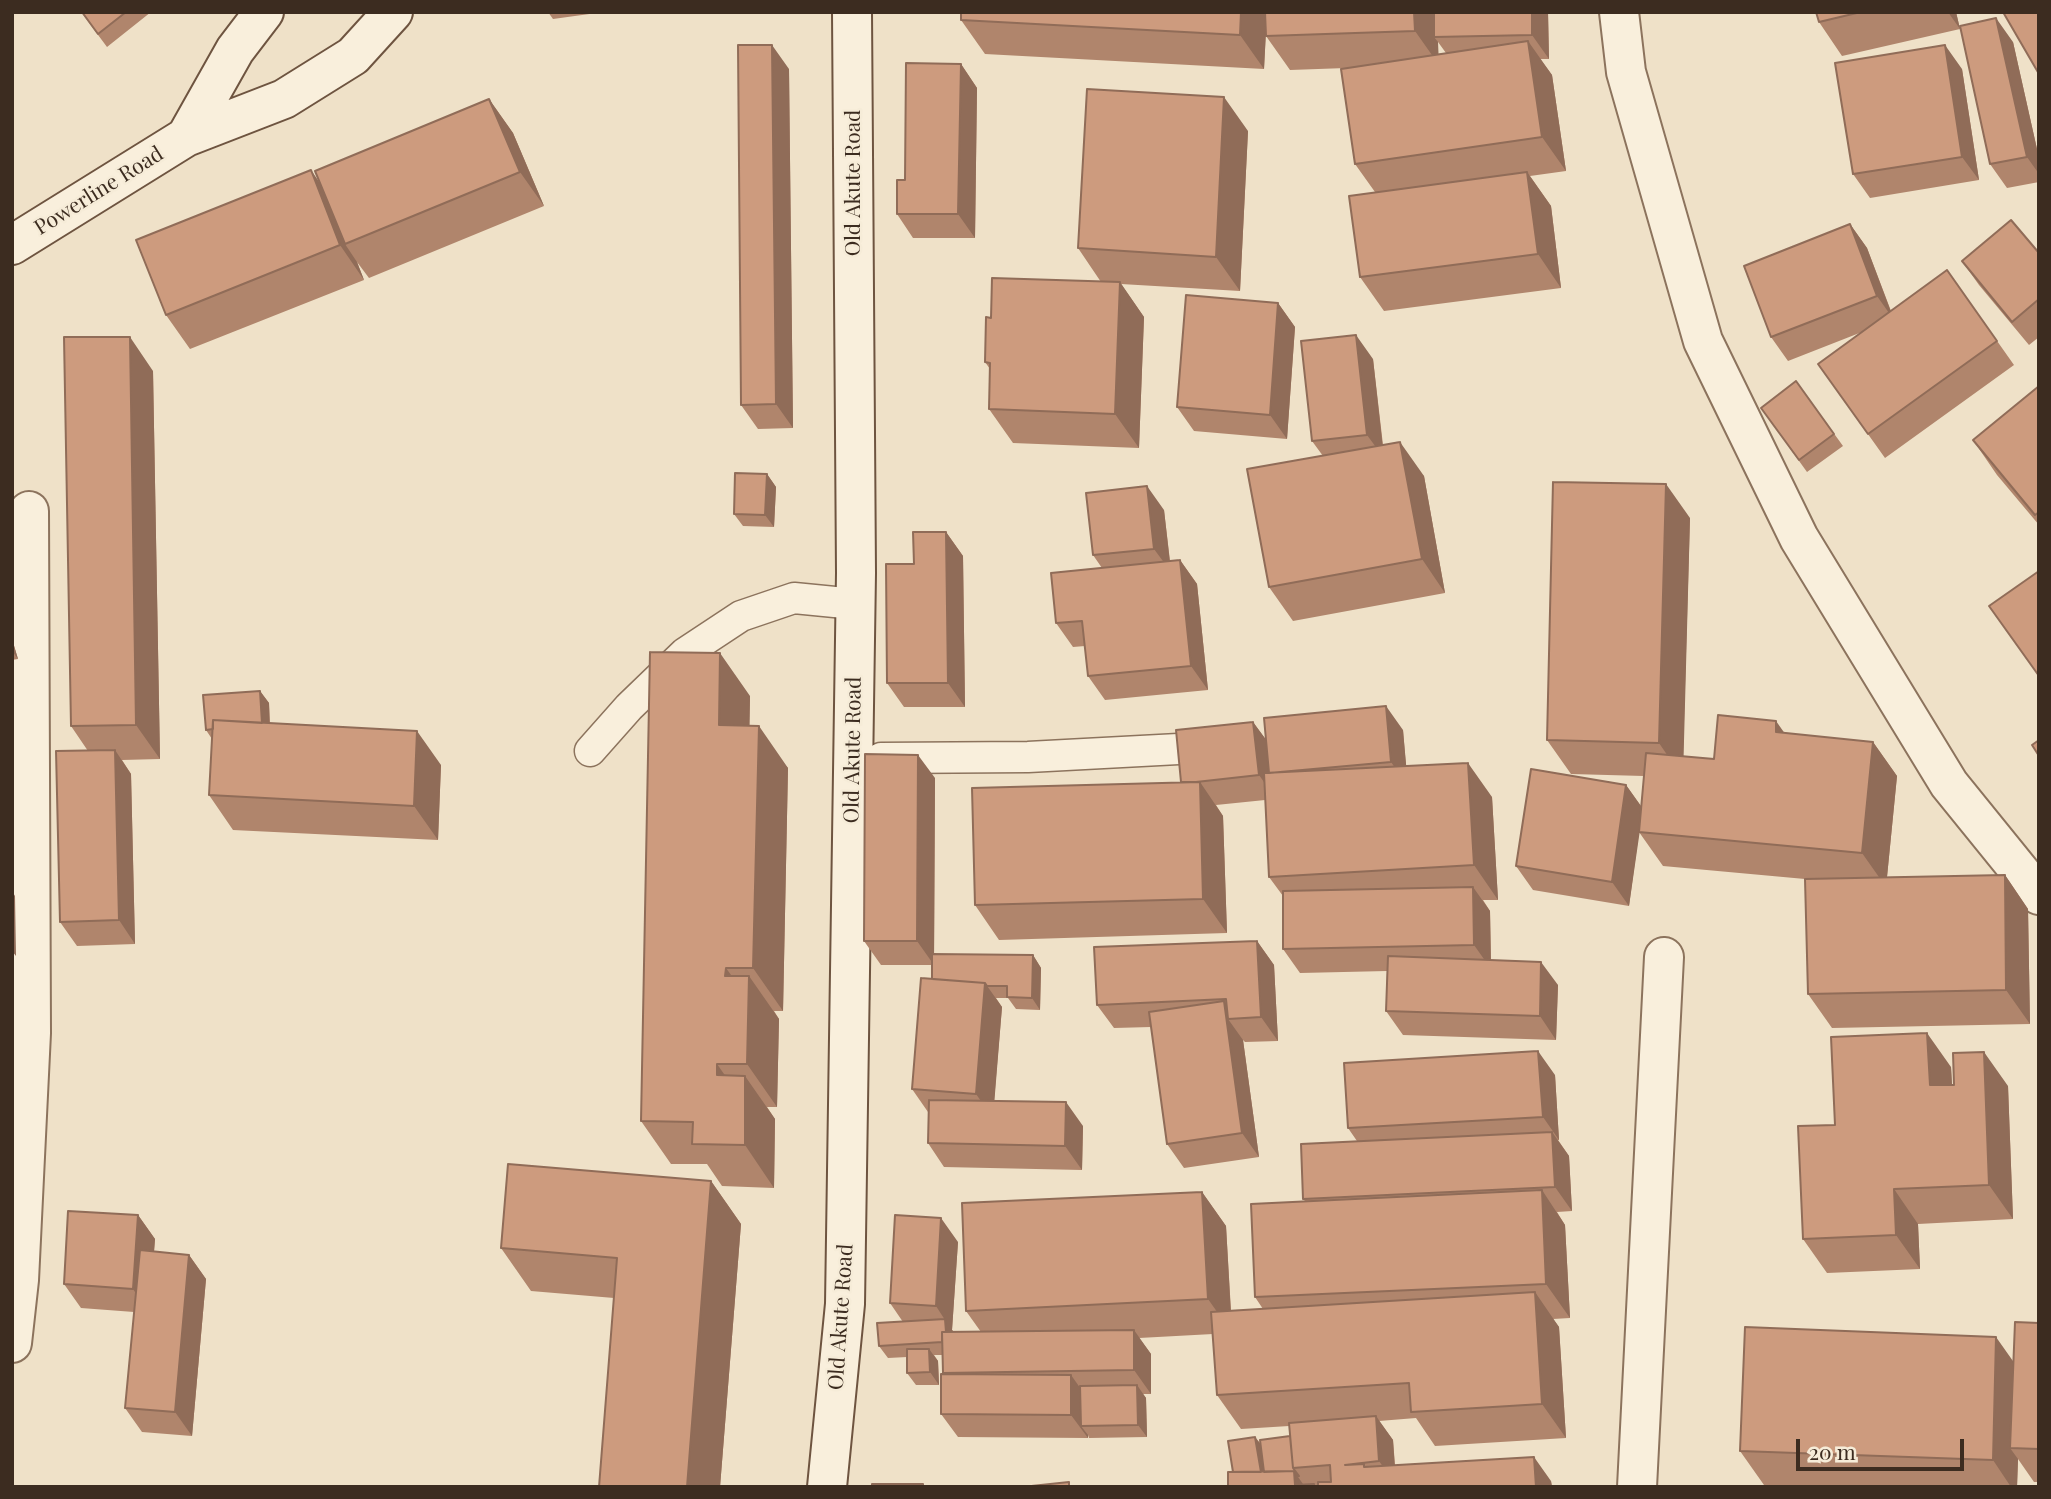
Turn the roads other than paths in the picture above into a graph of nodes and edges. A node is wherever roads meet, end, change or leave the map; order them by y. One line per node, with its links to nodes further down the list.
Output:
1 (264, 12): 5 (street, Powerline Road)
2 (393, 12): 5 (street, Powerline Road)
3 (852, 12): 8 (street, Old Akute Road)
4 (1619, 12): 12 (street)
5 (186, 137): 6 (street, Powerline Road)
6 (12, 245)
7 (29, 511): 14 (street)
8 (855, 604): 10 (lane); 11 (street, Old Akute Road)
9 (1241, 746): 11 (lane)
10 (590, 751)
11 (853, 758): 15 (street, Old Akute Road)
12 (2039, 895)
13 (1664, 957): 16 (street)
14 (12, 1343)
15 (827, 1487)
16 (1637, 1487)

